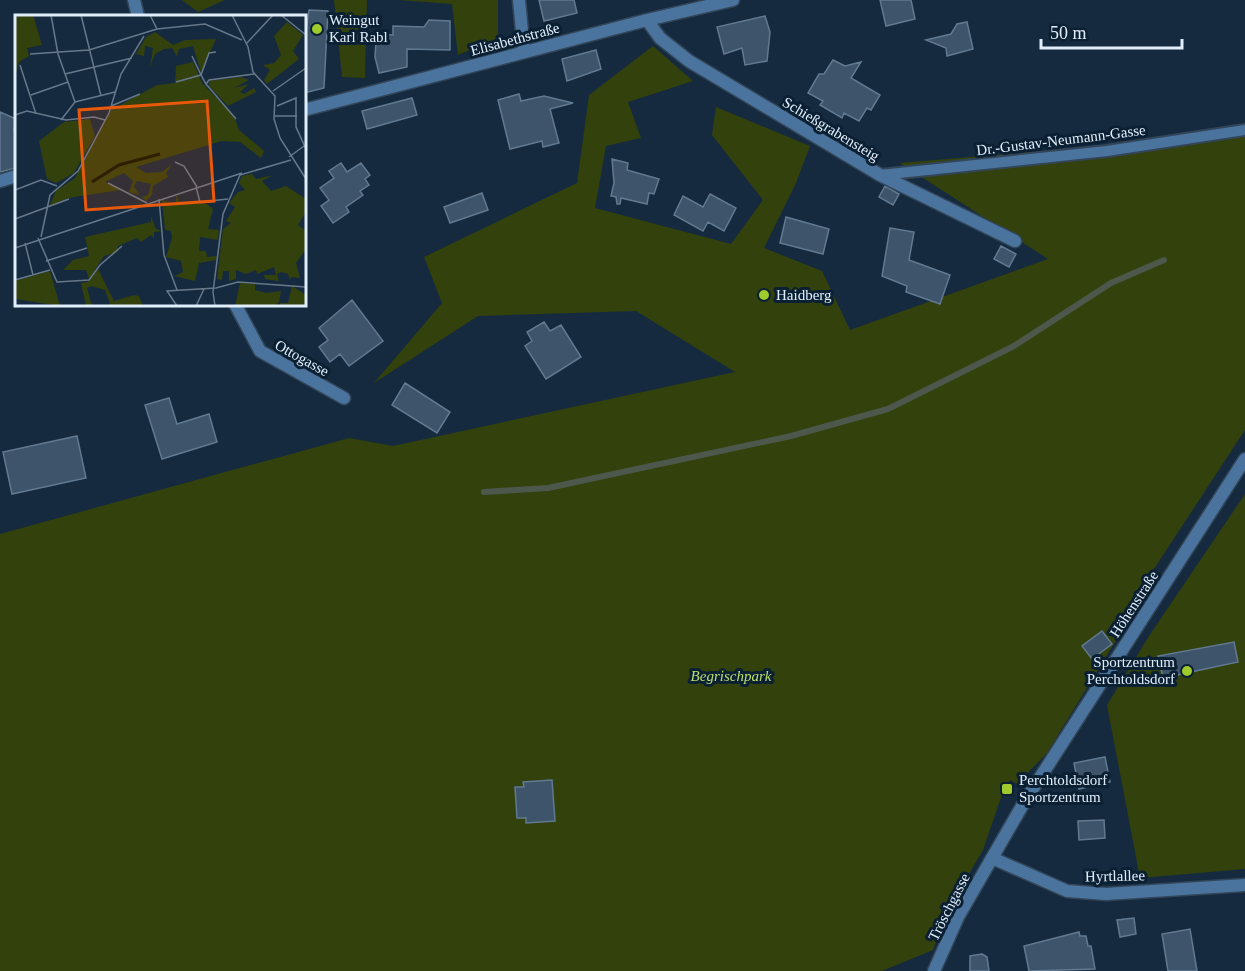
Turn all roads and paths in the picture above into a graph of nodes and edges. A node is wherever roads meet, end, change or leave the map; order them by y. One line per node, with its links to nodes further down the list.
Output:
1 (134, 0): 4 (street)
2 (519, 0): 6 (street)
3 (733, 0): 5 (street, Elisabethstraße)
4 (138, 15)
5 (647, 20): 6 (street, Elisabethstraße); 9 (street, Schießgrabensteig)
6 (524, 52): 7 (street, Elisabethstraße)
7 (306, 109)
8 (1245, 130): 9 (lane, Dr.-Gustav-Neumann-Gasse)
9 (879, 175): 12 (street, Schießgrabensteig)
10 (15, 176): 11 (street)
11 (0, 181)
12 (1015, 241)
13 (236, 306): 14 (street, Ottogasse)
14 (344, 398)
15 (1245, 459): 16 (street, Höhenstraße)
16 (992, 858): 17 (street, Hyrtlallee); 18 (street, Tröschgasse)
17 (1245, 885)
18 (934, 971)

